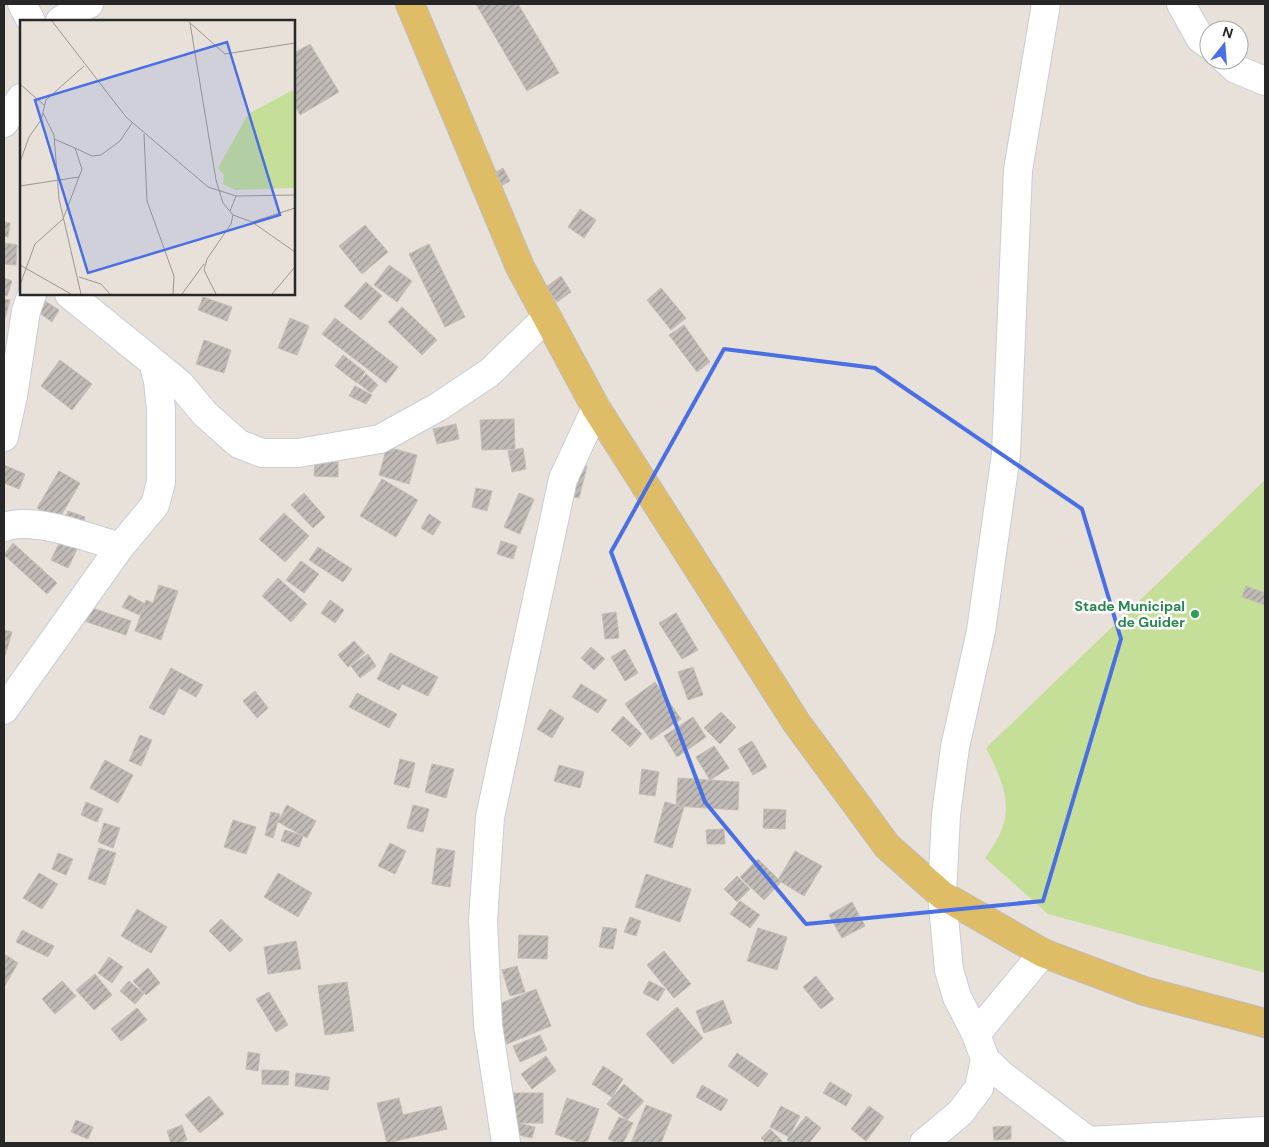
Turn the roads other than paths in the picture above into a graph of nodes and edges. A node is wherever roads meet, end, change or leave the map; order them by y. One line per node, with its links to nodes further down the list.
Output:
1 (22, 4): 6 (street)
2 (89, 4): 7 (street)
3 (410, 4): 15 (main road)
4 (1046, 4): 22 (street)
5 (1182, 4): 8 (street)
6 (30, 20)
7 (62, 20)
8 (1199, 36)
9 (1238, 70): 10 (street)
10 (1265, 81)
11 (20, 99): 12 (street)
12 (4, 123)
13 (32, 295): 18 (street)
14 (70, 295): 16 (street)
15 (546, 317): 16 (street); 17 (main road)
16 (153, 362): 20 (street)
17 (596, 408): 22 (main road); 28 (street)
18 (4, 437)
19 (4, 527): 20 (street)
20 (120, 546): 21 (street)
21 (4, 710)
22 (942, 895): 23 (main road); 25 (street)
23 (1042, 953): 24 (main road); 25 (street)
24 (1265, 1023)
25 (981, 1047): 27 (street); 29 (street)
26 (1265, 1131): 27 (street)
27 (1090, 1142)
28 (506, 1143)
29 (924, 1143)

